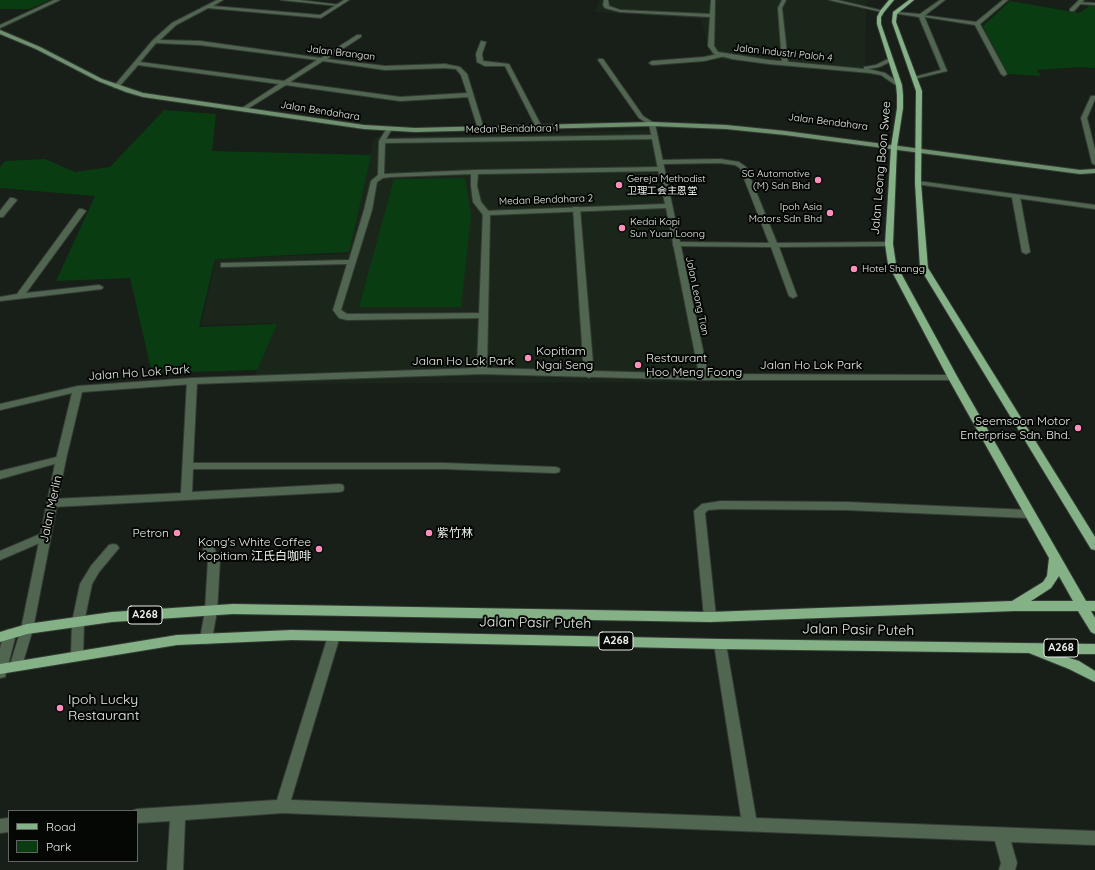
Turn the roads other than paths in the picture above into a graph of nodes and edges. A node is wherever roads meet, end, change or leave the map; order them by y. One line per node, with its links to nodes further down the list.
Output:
1 (58, 0): 23 (street)
2 (221, 0): 16 (street)
3 (283, 0): 15 (street)
4 (347, 0): 15 (street)
5 (606, 0): 20 (street)
6 (713, 0): 20 (street, Jalan Industri Paloh 4)
7 (784, 0): 33 (street)
8 (831, 0): 18 (street)
9 (892, 0): 18 (main road)
10 (912, 0): 19 (main road)
11 (944, 0): 21 (street)
12 (1006, 0): 22 (street)
13 (1081, 2): 14 (street); 17 (street)
14 (1095, 4)
15 (339, 5): 16 (street)
16 (208, 7): 26 (street)
17 (1072, 10)
18 (882, 11): 31 (main road, Jalan Leong Boon Swee)
19 (896, 13): 21 (street); 37 (main road)
20 (711, 16): 28 (street, Jalan Industri Paloh 4)
21 (921, 16): 22 (street); 37 (street)
22 (977, 24): 36 (street)
23 (0, 27)
24 (0, 32): 40 (main road, Jalan Bendahara)
25 (359, 36): 29 (street)
26 (155, 42): 29 (street, Jalan Brangan); 34 (street)
27 (483, 42): 45 (street)
28 (723, 55): 32 (street); 33 (street, Jalan Industri Paloh 4)
29 (322, 60): 38 (street); 41 (street, Jalan Brangan)
30 (601, 60): 44 (street)
31 (890, 60): 35 (street, Jalan Industri Paloh 4); 39 (main road, Jalan Leong Boon Swee)
32 (652, 63)
33 (785, 63): 35 (street, Jalan Industri Paloh 4)
34 (136, 64): 38 (street); 40 (street)
35 (856, 69): 39 (street, Jalan Industri Paloh 4)
36 (1004, 74)
37 (916, 78): 51 (main road)
38 (285, 83): 41 (street); 43 (street)
39 (899, 84): 50 (main road, Jalan Leong Boon Swee)
40 (116, 87): 43 (main road, Jalan Bendahara)
41 (471, 95): 47 (street, Jalan Brangan)
42 (1093, 96): 52 (street)
43 (244, 109): 46 (main road, Jalan Bendahara)
44 (652, 124): 45 (main road, Jalan Bendahara); 48 (street, Jalan Leong Tian); 50 (main road, Jalan Bendahara)
45 (539, 127): 47 (main road, Jalan Bendahara)
46 (388, 129): 47 (main road, Jalan Bendahara); 49 (street)
47 (481, 129)
48 (655, 136): 49 (street, Medan Bendahara 1); 53 (street, Jalan Leong Tian)
49 (382, 141): 56 (street)
50 (895, 144): 51 (main road, Jalan Bendahara); 51 (main road); 67 (main road, Jalan Leong Boon Swee)
51 (918, 147): 54 (main road, Jalan Bendahara); 57 (main road)
52 (1095, 163)
53 (661, 166): 55 (street); 60 (street, Jalan Leong Tian); 68 (street)
54 (1095, 171)
55 (475, 172): 56 (street); 64 (street)
56 (381, 176): 70 (street)
57 (918, 183): 58 (street); 93 (main road)
58 (1016, 197): 61 (street); 69 (street)
59 (13, 200): 65 (street)
60 (669, 206): 62 (street, Medan Bendahara 2); 66 (street, Jalan Leong Tian)
61 (1095, 207)
62 (576, 209): 64 (street, Medan Bendahara 2); 78 (street)
63 (82, 211): 73 (street)
64 (486, 213): 76 (street, Medan Bendahara 2)
65 (0, 215)
66 (676, 244): 68 (street); 79 (street, Jalan Leong Tian)
67 (889, 244): 68 (street); 80 (main road, Jalan Leong Boon Swee)
68 (774, 245): 74 (street)
69 (1026, 252)
70 (352, 262): 71 (street); 76 (street)
71 (224, 265)
72 (100, 287): 73 (street)
73 (20, 296): 75 (street)
74 (793, 296)
75 (0, 300)
76 (484, 315): 77 (street, Medan Bendahara 2)
77 (482, 371): 78 (street, Jalan Ho Lok Park); 81 (street, Jalan Ho Lok Park)
78 (589, 375): 79 (street, Jalan Ho Lok Park)
79 (704, 377): 80 (street, Jalan Ho Lok Park)
80 (953, 378): 91 (main road, Jalan Leong Boon Swee)
81 (192, 381): 82 (street, Jalan Ho Lok Park); 85 (street)
82 (78, 389): 83 (street, Jalan Ho Lok Park); 84 (street, Jalan Merlin)
83 (0, 407)
84 (61, 459): 87 (street); 90 (street, Jalan Merlin)
85 (188, 466): 86 (street); 89 (street)
86 (555, 470)
87 (0, 474)
88 (339, 488): 89 (street)
89 (186, 495): 90 (street)
90 (53, 503): 92 (street, Jalan Merlin)
91 (1029, 514): 97 (main road, Jalan Leong Boon Swee); 102 (street)
92 (45, 536): 96 (street); 104 (street, Jalan Merlin)
93 (1095, 546)
94 (113, 548): 103 (street)
95 (209, 549): 101 (street)
96 (0, 556)
97 (1054, 557): 98 (main road); 99 (main road, Jalan Leong Boon Swee)
98 (1015, 606): 99 (main road, Jalan Pasir Puteh / A268); 102 (main road, Jalan Pasir Puteh / A268)
99 (1082, 606): 100 (main road, Jalan Pasir Puteh / A268); 105 (main road, Jalan Leong Boon Swee)
100 (1095, 606)
101 (211, 611): 102 (main road, Jalan Pasir Puteh / A268); 103 (main road, Jalan Pasir Puteh / A268); 108 (street)
102 (710, 617)
103 (78, 622): 104 (main road, Jalan Pasir Puteh / A268); 112 (street)
104 (27, 629): 106 (main road, Jalan Pasir Puteh / A268); 113 (street, Jalan Merlin)
105 (1095, 629)
106 (5, 636): 114 (street)
107 (334, 636): 108 (main road, Jalan Pasir Puteh / A268); 109 (main road, Jalan Pasir Puteh / A268); 116 (street)
108 (206, 638): 112 (main road, Jalan Pasir Puteh / A268)
109 (720, 644): 110 (main road, Jalan Pasir Puteh / A268); 119 (street)
110 (1027, 648): 111 (main road, Jalan Pasir Puteh / A268); 115 (main road)
111 (1095, 649)
112 (77, 656): 113 (main road, Jalan Pasir Puteh / A268)
113 (16, 665): 114 (main road, Jalan Pasir Puteh / A268)
114 (0, 670)
115 (1095, 678)
116 (282, 806): 117 (street); 119 (street)
117 (178, 813): 118 (street); 122 (street)
118 (138, 816)
119 (750, 825): 120 (street)
120 (1001, 834): 121 (street); 123 (street)
121 (1095, 838)
122 (175, 870)
123 (1006, 870)

